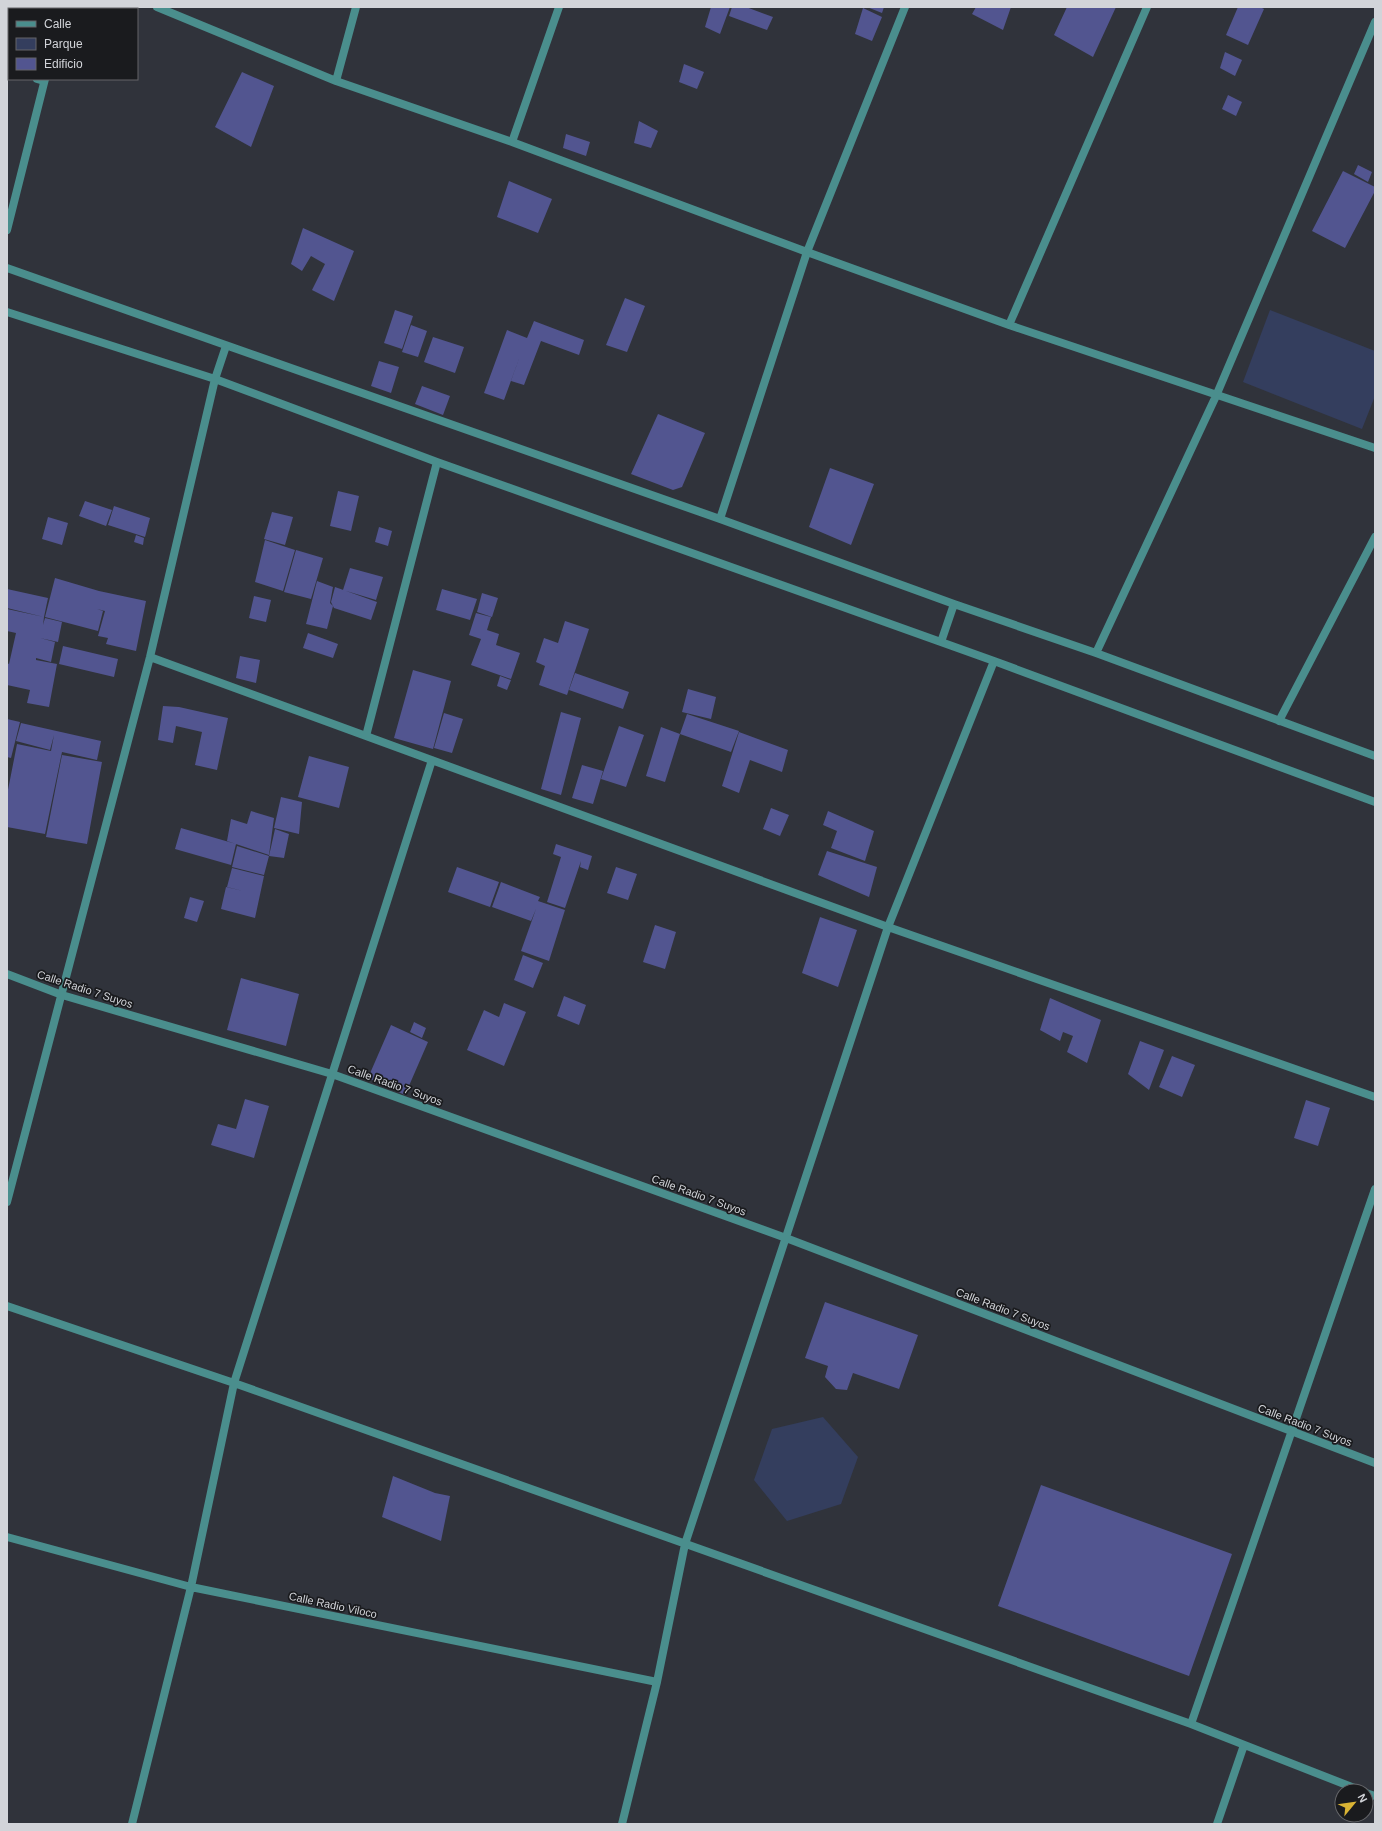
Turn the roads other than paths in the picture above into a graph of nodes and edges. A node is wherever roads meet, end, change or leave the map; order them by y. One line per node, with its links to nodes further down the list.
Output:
1 (156, 7): 8 (street)
2 (356, 7): 8 (street)
3 (559, 7): 9 (street)
4 (904, 7): 11 (street)
5 (1147, 7): 14 (street)
6 (1375, 22): 17 (street)
7 (42, 80): 10 (street)
8 (336, 81): 9 (street)
9 (512, 142): 11 (street)
10 (7, 230)
11 (807, 252): 14 (street); 20 (street)
12 (7, 268): 15 (street)
13 (7, 312): 16 (street)
14 (1009, 325): 17 (street)
15 (226, 346): 16 (street); 20 (street)
16 (215, 378): 19 (street); 25 (street)
17 (1216, 396): 18 (street); 24 (street)
18 (1375, 448)
19 (437, 462): 23 (street); 28 (street)
20 (720, 519): 22 (street)
21 (1375, 537): 27 (street)
22 (954, 604): 23 (street); 24 (street)
23 (941, 642): 26 (street)
24 (1096, 653): 27 (street)
25 (150, 657): 28 (street); 34 (street)
26 (994, 661): 31 (street); 32 (street)
27 (1279, 721): 29 (street)
28 (366, 736): 30 (street)
29 (1375, 756)
30 (432, 760): 32 (street); 35 (street)
31 (1375, 802)
32 (888, 927): 36 (street); 39 (street)
33 (7, 974): 34 (street, Calle Radio 7 Suyos)
34 (62, 995): 35 (street, Calle Radio 7 Suyos); 38 (street)
35 (332, 1074): 39 (street, Calle Radio 7 Suyos); 41 (street)
36 (1375, 1097)
37 (1375, 1189): 42 (street)
38 (7, 1202)
39 (786, 1238): 42 (street, Calle Radio 7 Suyos); 45 (street)
40 (7, 1306): 41 (street)
41 (234, 1383): 45 (street); 46 (street)
42 (1293, 1432): 43 (street, Calle Radio 7 Suyos); 48 (street)
43 (1375, 1463)
44 (7, 1537): 46 (street, Calle Radio Viloco)
45 (685, 1544): 47 (street); 48 (street)
46 (191, 1587): 47 (street, Calle Radio Viloco); 51 (street)
47 (656, 1682): 52 (street)
48 (1191, 1724): 49 (street)
49 (1244, 1745): 50 (street); 53 (street)
50 (1341, 1783)
51 (132, 1824)
52 (622, 1824)
53 (1217, 1824)

